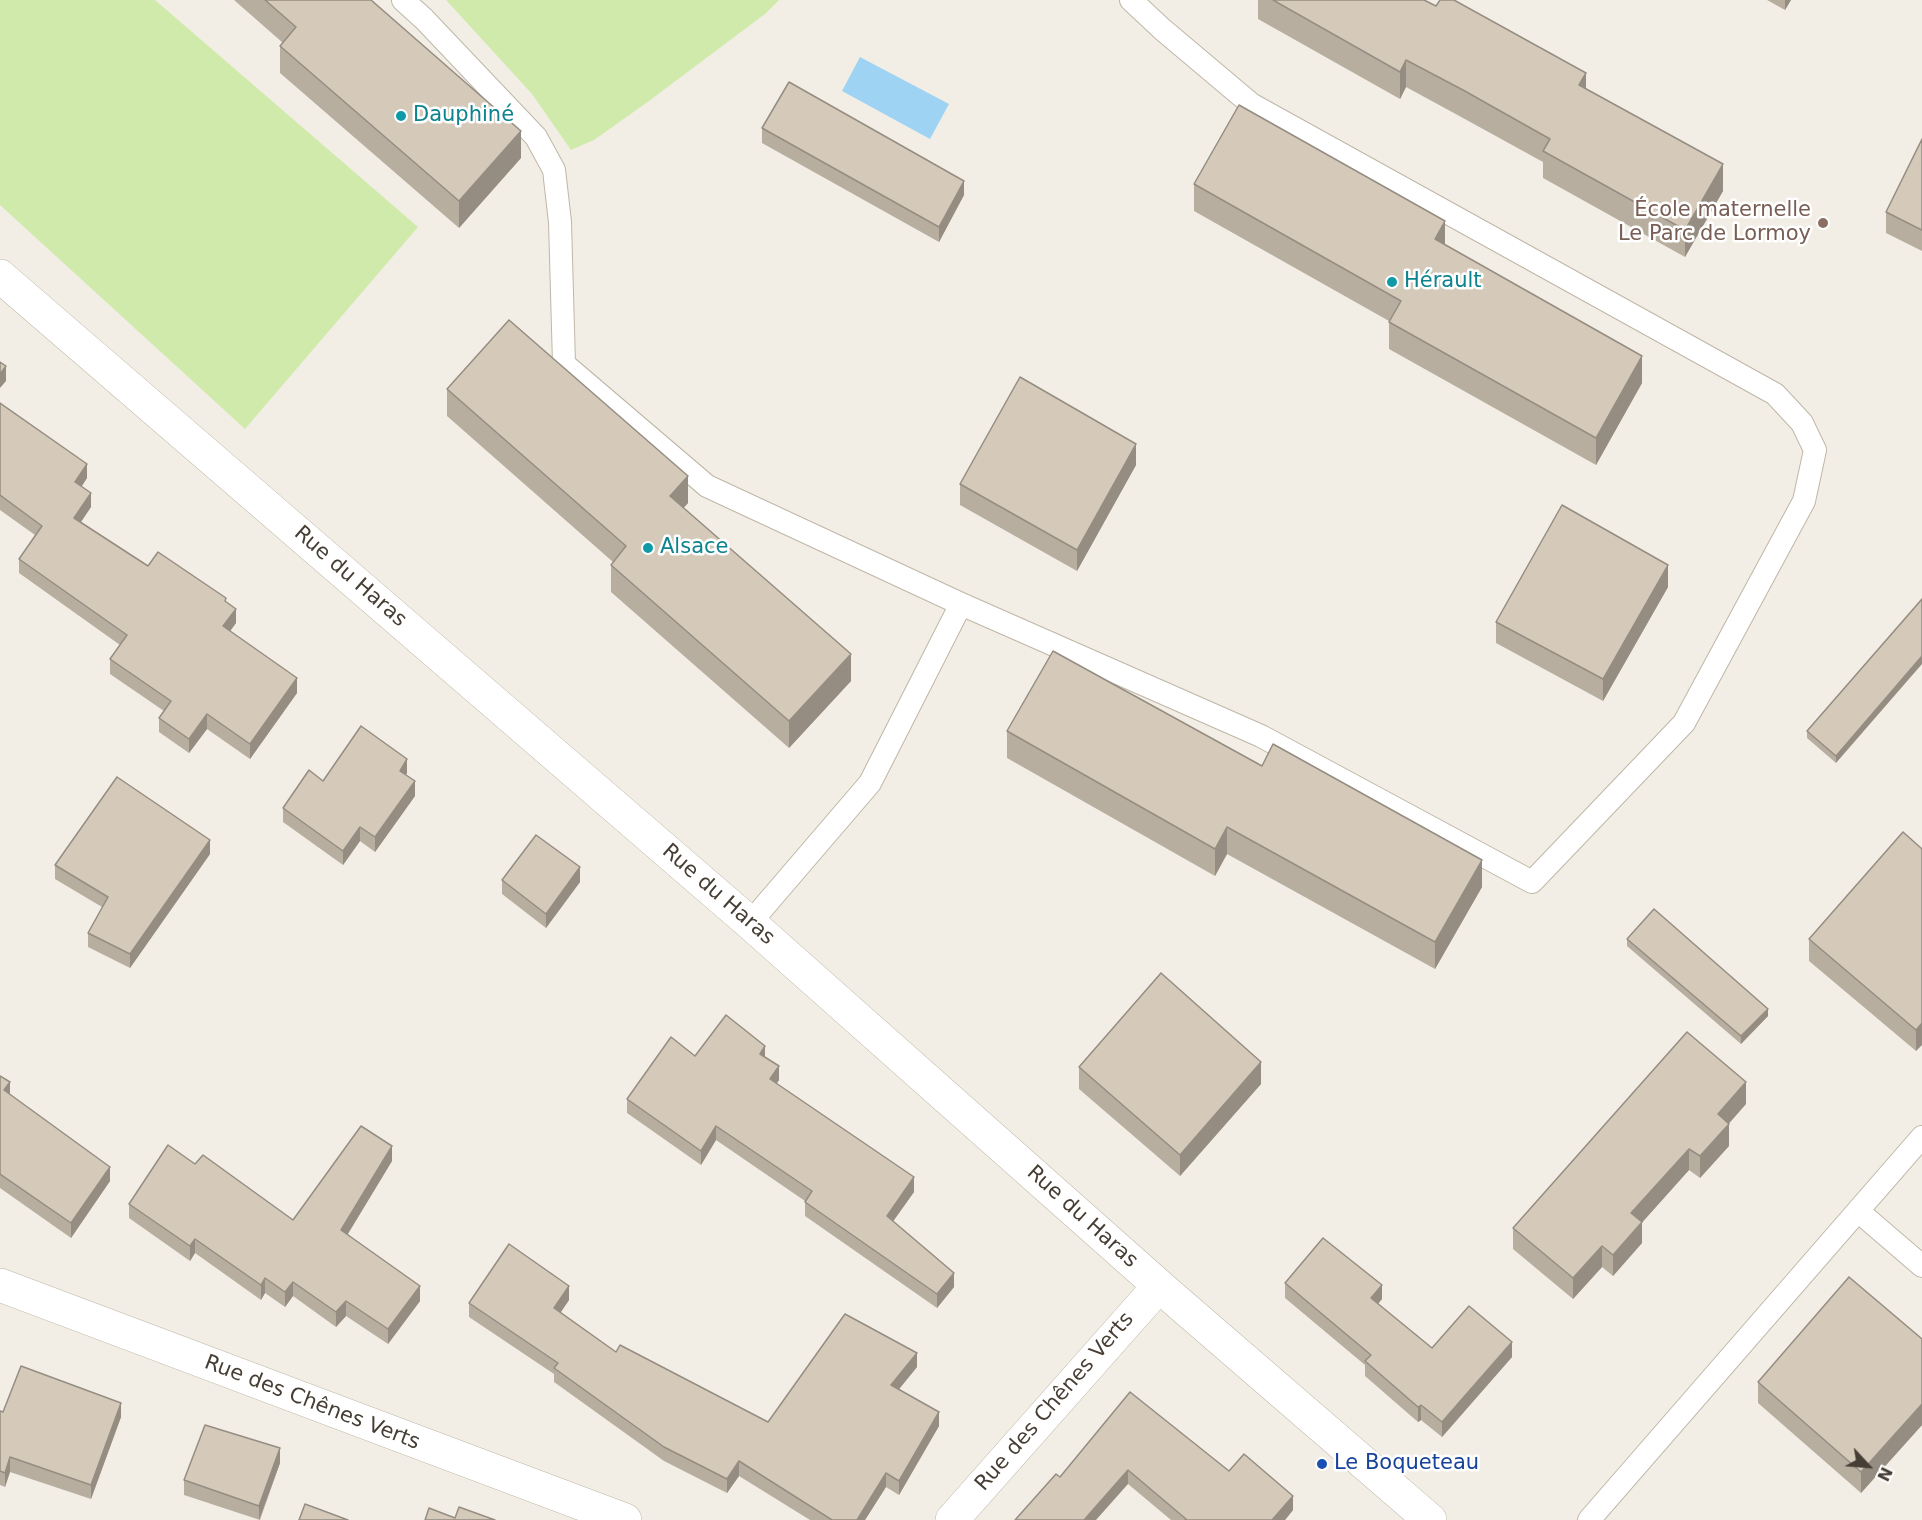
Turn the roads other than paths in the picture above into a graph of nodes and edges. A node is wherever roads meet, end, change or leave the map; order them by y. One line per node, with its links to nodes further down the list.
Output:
1 (403, 0): 4 (lane)
2 (1131, 0): 4 (lane)
3 (0, 276): 5 (street, Rue du Haras)
4 (961, 604): 5 (lane)
5 (750, 923): 10 (street, Rue du Haras)
6 (1922, 1137): 7 (lane)
7 (1858, 1211): 8 (lane); 14 (lane)
8 (1922, 1266)
9 (0, 1285): 11 (street, Rue des Chênes Verts)
10 (1159, 1286): 12 (street, Rue des Chênes Verts); 13 (street, Rue du Haras)
11 (625, 1520)
12 (952, 1520)
13 (1430, 1520)
14 (1589, 1520)

